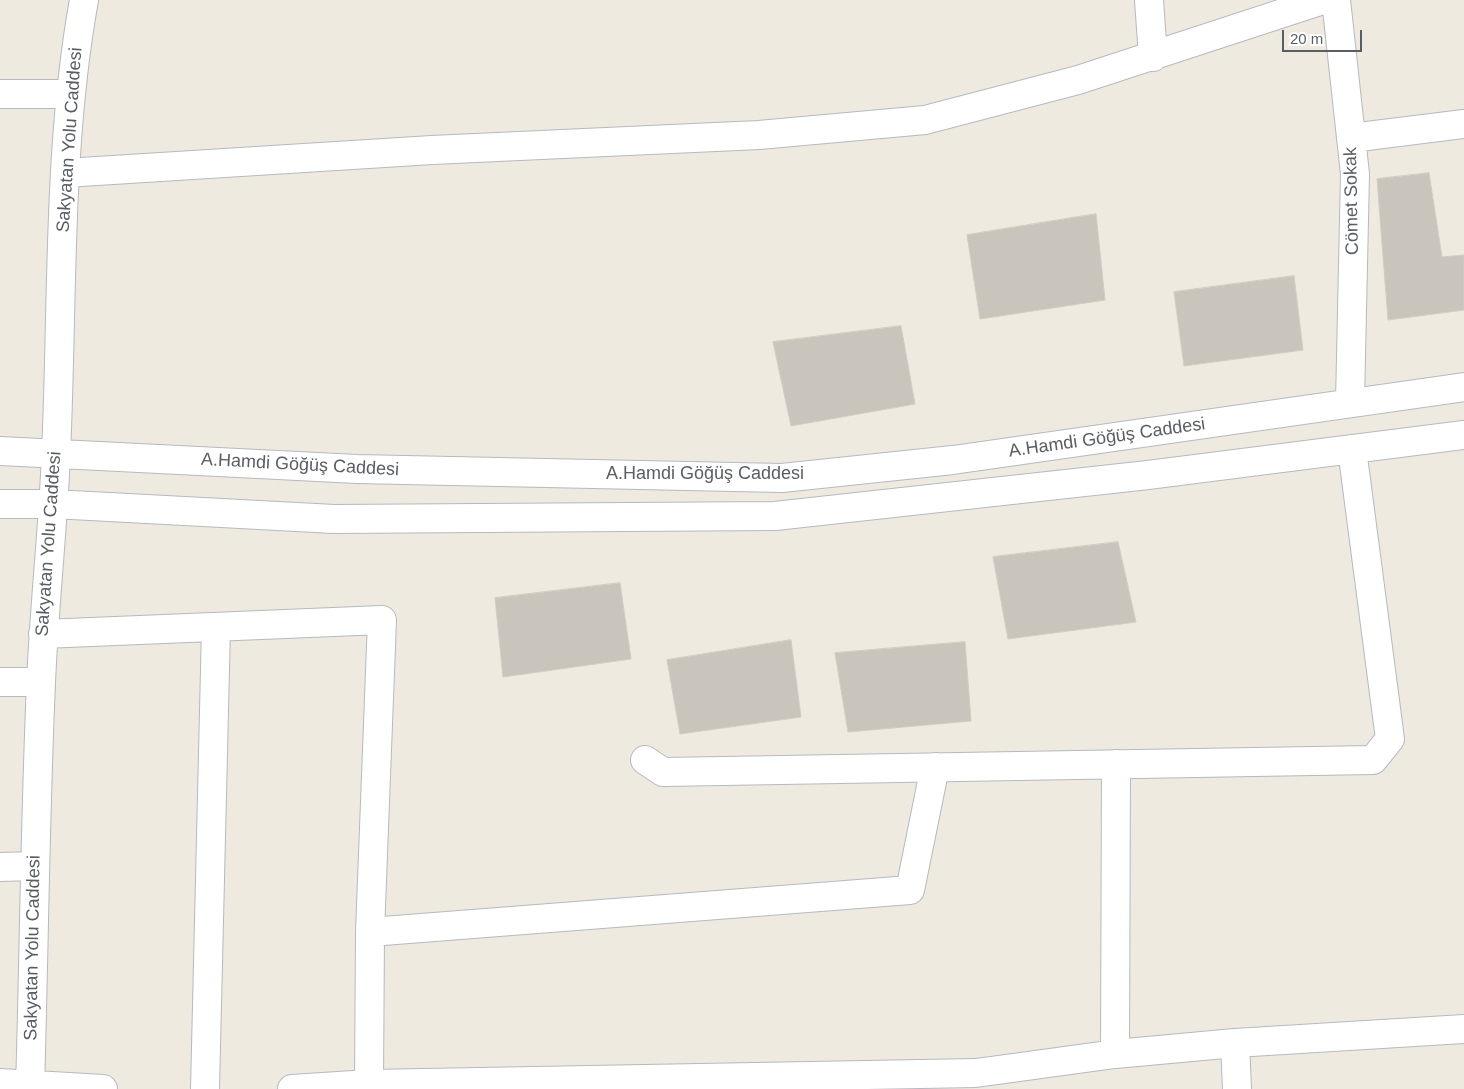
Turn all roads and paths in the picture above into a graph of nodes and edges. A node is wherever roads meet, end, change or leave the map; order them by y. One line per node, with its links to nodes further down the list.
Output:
1 (84, 0): 7 (street, Sakyatan Yolu Caddesi)
2 (1149, 0): 5 (street)
3 (1323, 0): 5 (street)
4 (1336, 0): 9 (street, Cömet Sokak)
5 (1153, 57): 10 (street)
6 (0, 94): 7 (street)
7 (70, 94): 10 (street, Sakyatan Yolu Caddesi)
8 (1464, 124): 9 (street)
9 (1351, 138): 12 (street, Cömet Sokak)
10 (65, 173): 16 (street, Sakyatan Yolu Caddesi)
11 (1464, 387): 12 (street, A.Hamdi Göğüş Caddesi)
12 (1350, 402): 16 (street, A.Hamdi Göğüş Caddesi)
13 (1464, 435): 14 (street)
14 (1352, 449): 18 (street); 24 (street)
15 (0, 451): 16 (street, A.Hamdi Göğüş Caddesi)
16 (56, 452): 18 (street, Sakyatan Yolu Caddesi)
17 (0, 504): 18 (street)
18 (54, 504): 20 (street, Sakyatan Yolu Caddesi)
19 (216, 626): 20 (street); 28 (street); 37 (street)
20 (43, 634): 22 (street, Sakyatan Yolu Caddesi)
21 (0, 682): 22 (street)
22 (40, 682): 26 (street, Sakyatan Yolu Caddesi)
23 (645, 760): 25 (street)
24 (1116, 764): 25 (street); 31 (street)
25 (935, 766): 28 (street)
26 (34, 866): 27 (street); 35 (street, Sakyatan Yolu Caddesi)
27 (0, 867)
28 (370, 932): 34 (street)
29 (1464, 1029): 30 (street)
30 (1235, 1043): 31 (street); 39 (street)
31 (1115, 1054): 33 (street)
32 (0, 1083): 35 (street)
33 (710, 1083): 34 (street)
34 (369, 1084): 38 (street)
35 (30, 1087): 36 (street)
36 (103, 1089)
37 (205, 1089)
38 (292, 1089)
39 (1237, 1089)

